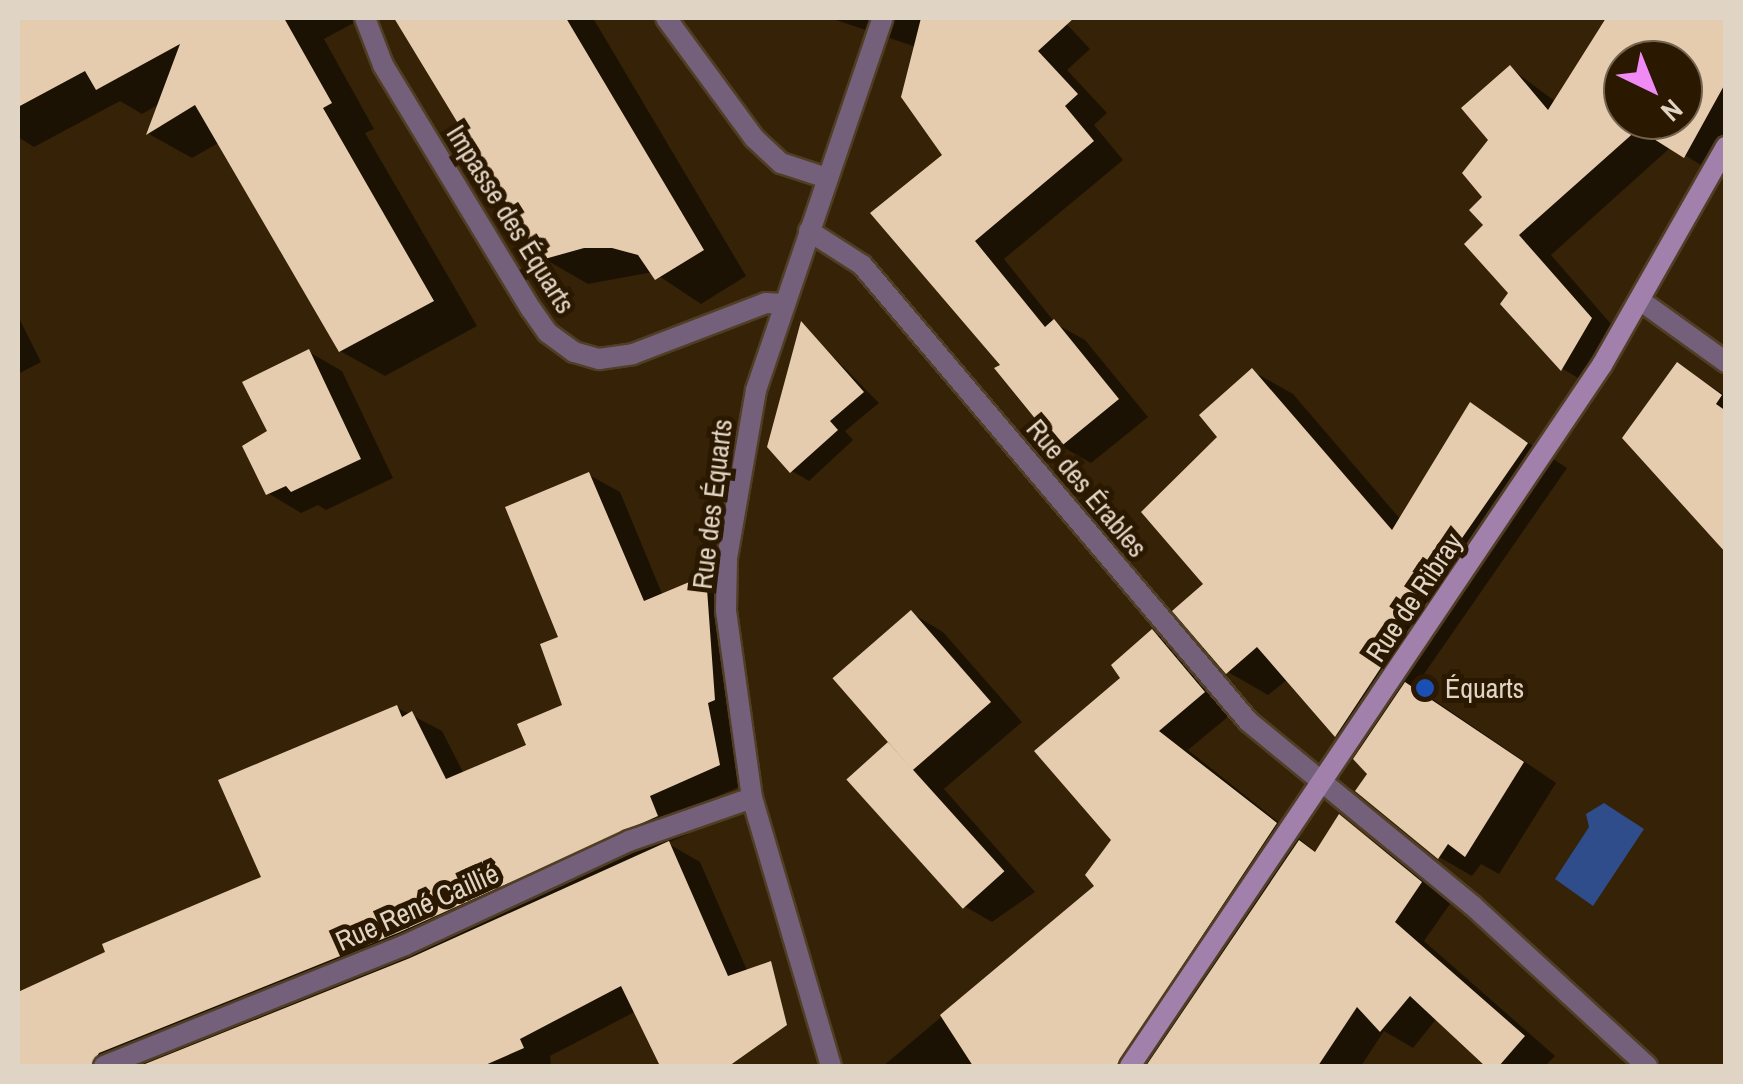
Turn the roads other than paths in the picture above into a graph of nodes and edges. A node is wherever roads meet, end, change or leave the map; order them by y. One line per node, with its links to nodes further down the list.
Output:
1 (366, 18): 8 (street, Impasse des Équarts)
2 (666, 18): 5 (street)
3 (883, 18): 5 (street, Rue des Équarts)
4 (1726, 147): 7 (street, Rue de Ribray)
5 (824, 177): 6 (street, Rue des Équarts)
6 (809, 230): 8 (street, Rue des Équarts); 10 (street, Rue des Érables)
7 (1641, 301): 9 (street); 10 (street, Rue de Ribray)
8 (784, 304): 11 (street, Rue des Équarts)
9 (1726, 362)
10 (1320, 786): 14 (street, Rue de Ribray); 15 (street, Rue des Érables)
11 (752, 798): 12 (street, Rue René Caillié); 13 (street, Rue des Équarts)
12 (104, 1066)
13 (831, 1066)
14 (1130, 1066)
15 (1647, 1066)

